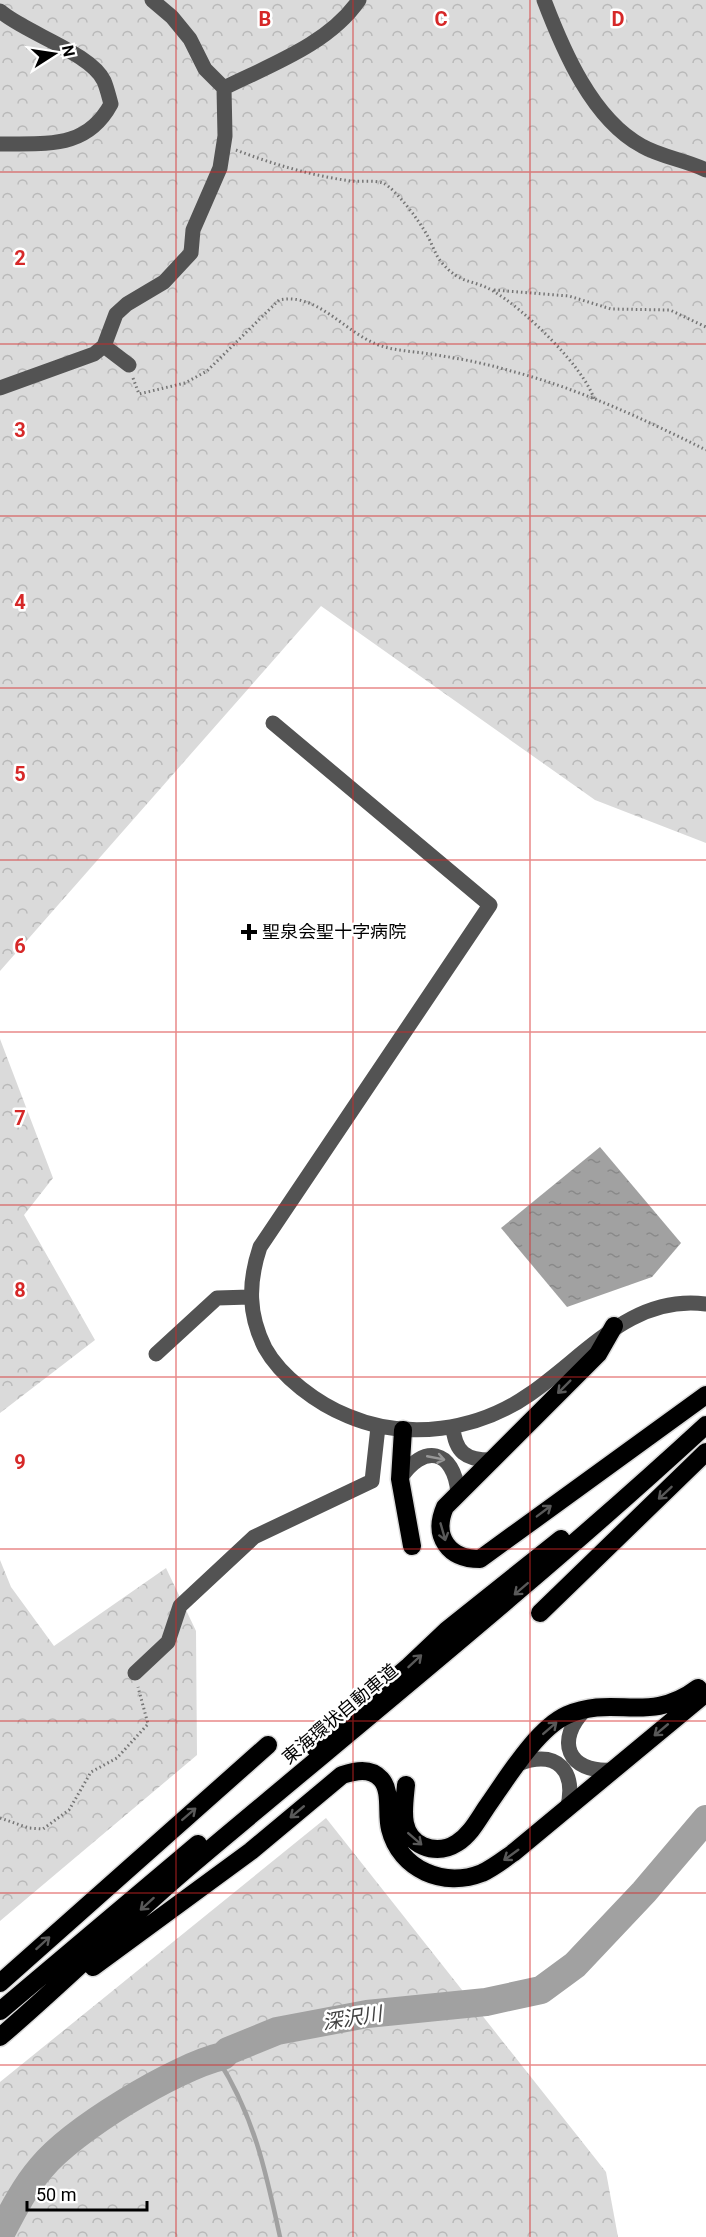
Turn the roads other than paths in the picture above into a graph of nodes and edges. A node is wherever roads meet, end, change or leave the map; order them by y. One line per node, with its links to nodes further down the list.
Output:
1 (152, 0): 5 (street)
2 (359, 0): 5 (street)
3 (544, 0): 7 (street)
4 (0, 11): 6 (street)
5 (224, 88): 8 (street)
6 (0, 144)
7 (706, 170)
8 (104, 346): 9 (street); 10 (street)
9 (129, 365)
10 (0, 388)
11 (273, 723): 12 (street)
12 (250, 1297): 15 (street); 19 (street)
13 (706, 1304): 14 (street)
14 (614, 1326): 20 (street); 23 (highway, one-way to 23)
15 (156, 1354)
16 (706, 1395): 25 (highway, one-way to 16)
17 (706, 1412): 38 (highway, 東海環状自動車道, one-way to 17)
18 (706, 1425): 39 (highway, 東海環状自動車道, one-way to 39)
19 (378, 1426): 21 (street); 28 (street)
20 (453, 1427): 21 (street); 23 (street)
21 (403, 1430): 24 (highway)
22 (706, 1452): 27 (highway, one-way to 27)
23 (490, 1460): 25 (highway)
24 (400, 1479): 25 (street, one-way to 25); 26 (highway)
25 (458, 1493)
26 (412, 1546)
27 (540, 1612)
28 (135, 1673)
29 (706, 1682): 31 (highway)
30 (706, 1693): 34 (highway, one-way to 34)
31 (585, 1710): 33 (highway, one-way to 31); 34 (street)
32 (268, 1745): 37 (highway, one-way to 32)
33 (518, 1764): 35 (highway, one-way to 33); 36 (street)
34 (612, 1770): 36 (highway)
35 (405, 1785)
36 (567, 1810): 39 (highway, one-way to 39)
37 (0, 1983)
38 (0, 2011)
39 (1, 2036)

